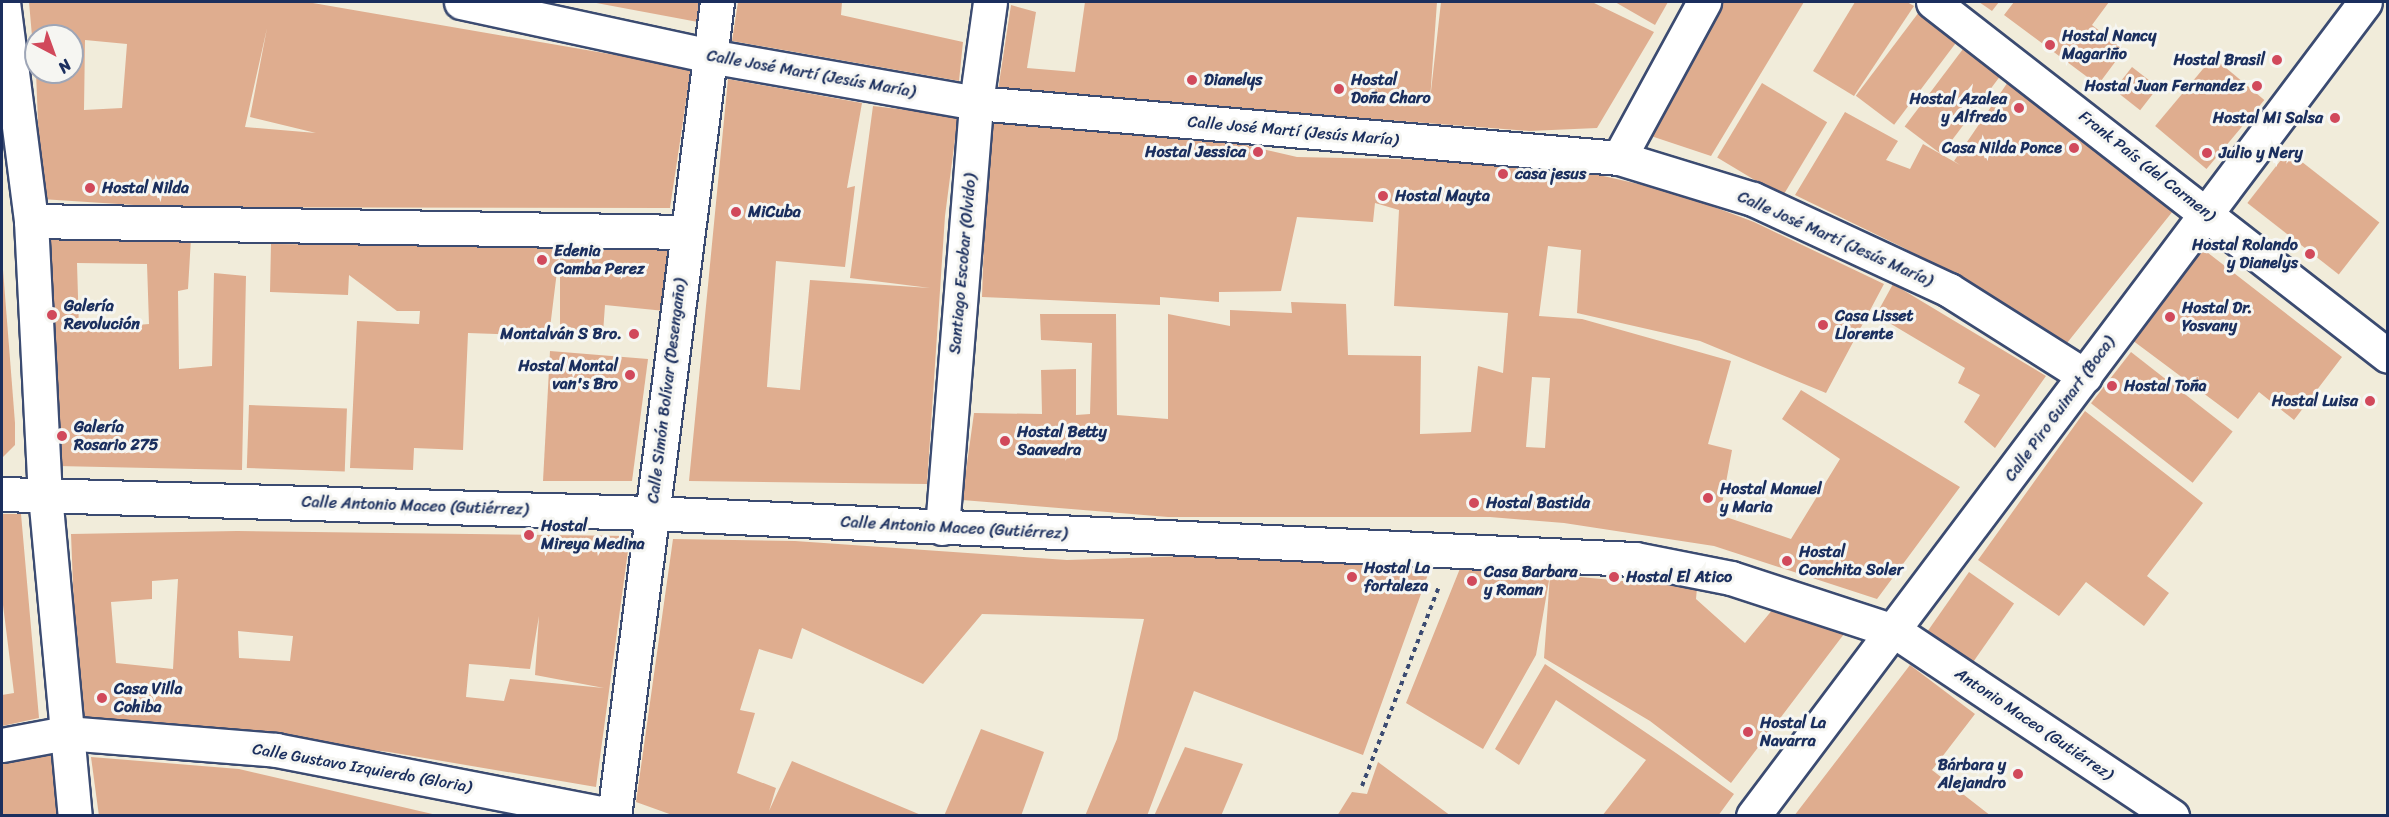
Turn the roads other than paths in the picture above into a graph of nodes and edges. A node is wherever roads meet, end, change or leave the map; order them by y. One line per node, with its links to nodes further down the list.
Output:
1 (3, 2): 12 (street)
2 (469, 2): 8 (street, Calle José Martí (Jesús María))
3 (717, 2): 8 (street, Calle Simón Bolívar (Desengaño))
4 (990, 2): 9 (street, Santiago Escobar (Olvido))
5 (1704, 2): 10 (street)
6 (1933, 2): 11 (street, Frank País (del Carmen))
7 (2365, 2): 11 (street, Calle Piro Guinart (Boca))
8 (710, 56): 9 (street, Calle José Martí (Jesús María)); 13 (street, Calle Simón Bolívar (Desengaño))
9 (976, 103): 10 (street, Calle José Martí (Jesús María)); 19 (street, Santiago Escobar (Olvido))
10 (1619, 158): 15 (street, Calle José Martí (Jesús María))
11 (2206, 212): 14 (street, Frank País (del Carmen)); 15 (street, Calle Piro Guinart (Boca))
12 (31, 221): 13 (street); 17 (street)
13 (687, 232): 18 (street, Calle Simón Bolívar (Desengaño))
14 (2388, 356)
15 (2085, 376): 20 (street, Calle Piro Guinart (Boca))
16 (2, 494): 17 (street, Calle Antonio Maceo (Gutiérrez))
17 (45, 495): 18 (street, Calle Antonio Maceo (Gutiérrez)); 21 (street)
18 (651, 513): 19 (street, Calle Antonio Maceo (Gutiérrez)); 23 (street, Calle Simón Bolívar (Desengaño))
19 (942, 528): 20 (street, Calle Antonio Maceo (Gutiérrez))
20 (1896, 632): 25 (street, Calle Piro Guinart (Boca)); 26 (street, Antonio Maceo (Gutiérrez))
21 (66, 733): 22 (street, Calle Gustavo Izquierdo (Gloria)); 23 (street, Calle Gustavo Izquierdo (Gloria)); 24 (street)
22 (2, 745)
23 (614, 815)
24 (75, 816)
25 (1753, 816)
26 (2172, 816)

